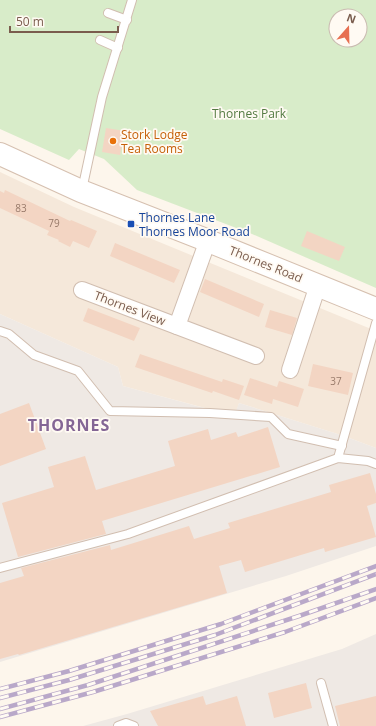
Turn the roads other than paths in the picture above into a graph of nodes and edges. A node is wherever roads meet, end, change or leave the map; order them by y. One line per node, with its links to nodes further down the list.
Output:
1 (132, 0): 3 (lane)
2 (108, 13): 3 (lane)
3 (127, 20): 5 (lane)
4 (100, 40): 5 (lane)
5 (118, 48): 7 (lane)
6 (0, 154): 7 (main road, Thornes Road)
7 (81, 191): 8 (main road, Thornes Road)
8 (208, 240): 9 (main road, Thornes Road); 13 (street, Thornes View)
9 (318, 285): 11 (main road, Thornes Road); 16 (street)
10 (82, 290): 13 (street, Thornes View)
11 (376, 309)
12 (376, 323): 17 (lane)
13 (177, 326): 15 (street, Thornes View)
14 (0, 331): 17 (lane)
15 (256, 356)
16 (290, 370)
17 (342, 446): 18 (lane)
18 (338, 458): 19 (lane); 20 (lane)
19 (376, 464)
20 (0, 568)
21 (321, 683): 24 (lane)
22 (118, 726): 23 (lane)
23 (134, 726)
24 (333, 726)

